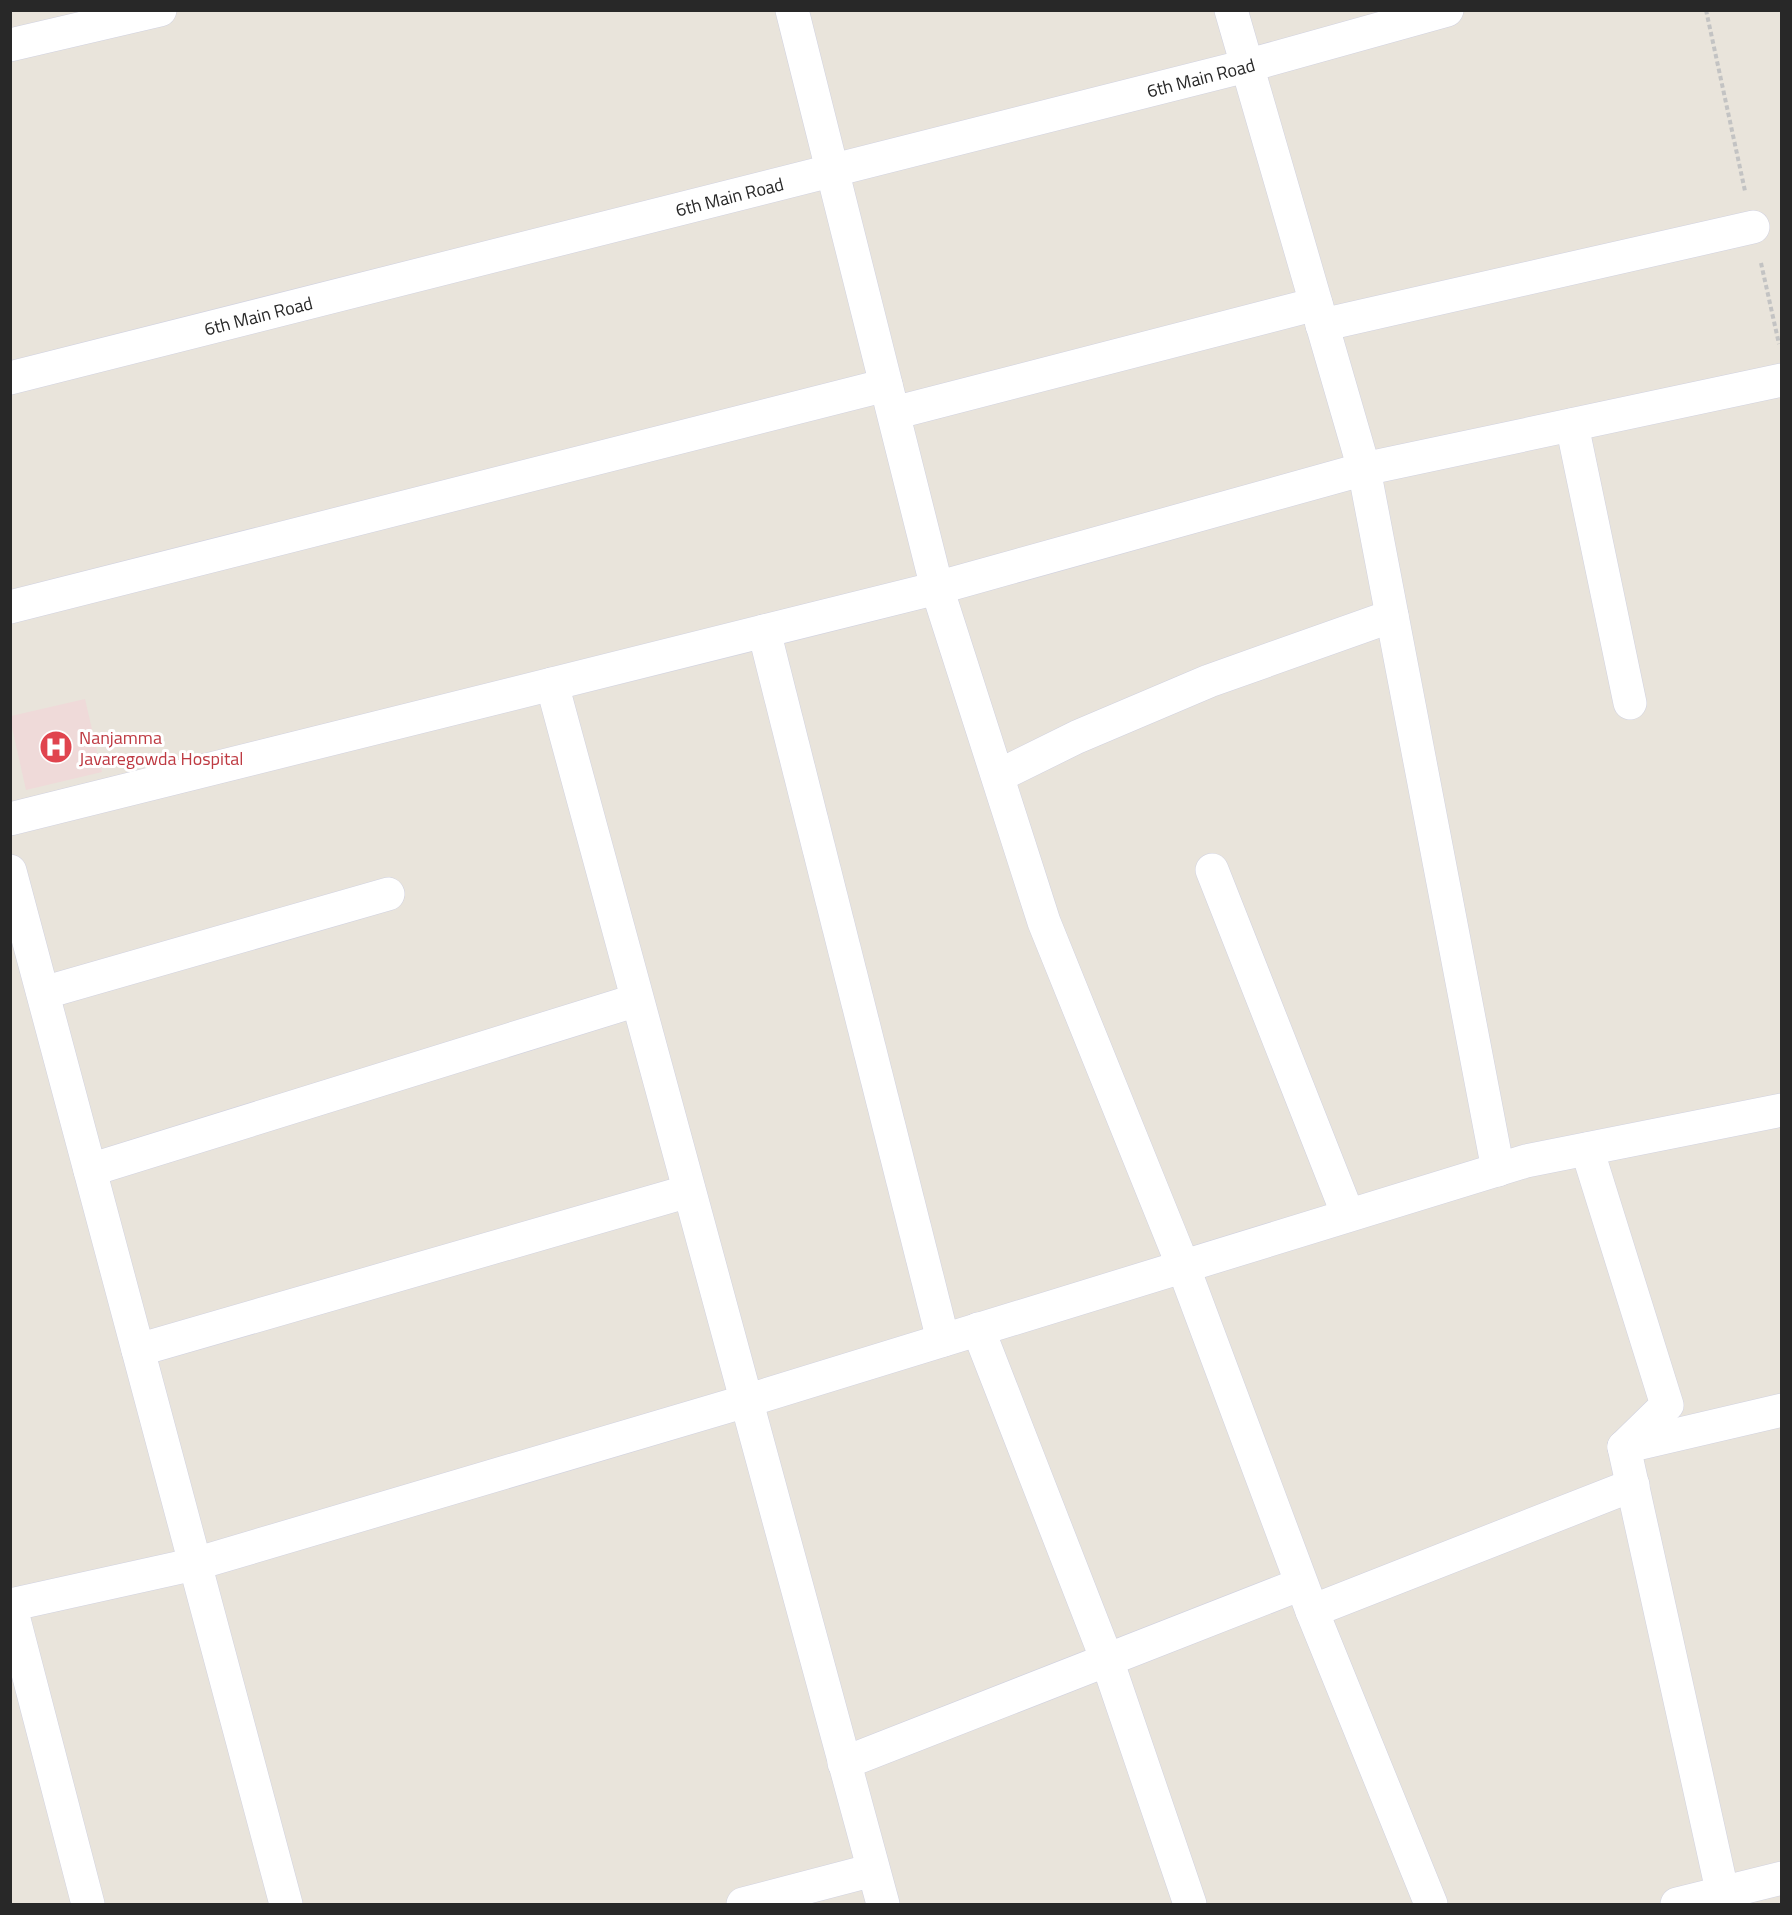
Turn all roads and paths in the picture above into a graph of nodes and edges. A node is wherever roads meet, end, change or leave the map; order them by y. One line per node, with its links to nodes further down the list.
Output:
1 (160, 10): 6 (street)
2 (792, 10): 8 (street)
3 (1231, 10): 7 (street)
4 (1447, 10): 7 (street, 6th Main Road)
5 (1706, 10): 9 (path)
6 (10, 45)
7 (1246, 66): 8 (street, 6th Main Road); 10 (street)
8 (833, 171): 12 (street, 6th Main Road); 14 (street)
9 (1753, 227): 10 (street); 11 (path)
10 (1319, 314): 14 (street); 16 (street)
11 (1782, 353)
12 (10, 378)
13 (1782, 380): 15 (street)
14 (890, 399): 17 (street); 18 (street)
15 (1572, 425): 16 (street); 22 (street)
16 (1364, 469): 17 (street); 19 (street)
17 (938, 588): 20 (street); 23 (street)
18 (10, 607)
19 (1392, 616): 23 (street); 33 (street)
20 (764, 631): 21 (street); 38 (street)
21 (552, 684): 24 (street); 29 (street)
22 (1630, 703)
23 (998, 776): 36 (street)
24 (10, 819)
25 (1212, 870): 35 (street)
26 (10, 871): 28 (street)
27 (388, 894): 28 (street)
28 (43, 993): 32 (street)
29 (637, 1000): 32 (street); 34 (street)
30 (1782, 1110): 31 (street)
31 (1587, 1149): 33 (street); 42 (street)
32 (90, 1170): 39 (street)
33 (1498, 1170): 35 (street)
34 (689, 1191): 39 (street); 40 (street)
35 (1348, 1215): 36 (street)
36 (1183, 1266): 37 (street); 45 (street)
37 (978, 1329): 38 (street); 47 (street)
38 (943, 1340): 40 (street)
39 (138, 1350): 44 (street)
40 (746, 1401): 44 (street); 48 (street)
41 (1782, 1410): 42 (street)
42 (1624, 1447): 43 (street)
43 (1633, 1485): 45 (street); 51 (street)
44 (195, 1564): 46 (street); 53 (street)
45 (1307, 1597): 47 (street); 57 (street)
46 (11, 1604): 52 (street)
47 (1107, 1660): 48 (street); 56 (street)
48 (844, 1763): 49 (street)
49 (873, 1870): 54 (street); 55 (street)
50 (1782, 1878): 51 (street)
51 (1724, 1899): 58 (street)
52 (88, 1905)
53 (286, 1905)
54 (743, 1905)
55 (883, 1905)
56 (1190, 1905)
57 (1431, 1905)
58 (1677, 1905)

